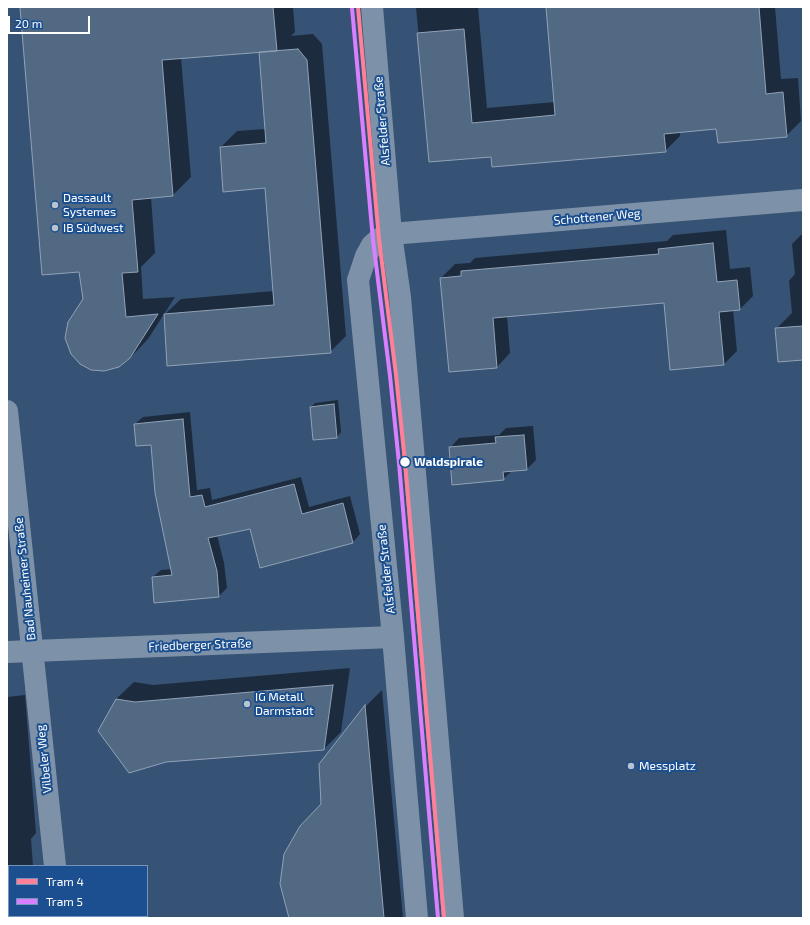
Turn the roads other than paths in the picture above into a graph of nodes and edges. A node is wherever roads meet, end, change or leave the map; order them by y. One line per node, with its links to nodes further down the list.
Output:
1 (372, 7): 3 (street, Alsfelder Straße)
2 (803, 200): 3 (street, Schottener Weg)
3 (391, 234): 5 (street, Alsfelder Straße); 10 (street, Alsfelder Straße)
4 (7, 411): 6 (street, Bad Nauheimer Straße)
5 (393, 637): 6 (street, Friedberger Straße); 9 (street, Alsfelder Straße)
6 (33, 651): 7 (street, Friedberger Straße); 8 (street, Vilbeler Weg)
7 (7, 652)
8 (55, 865)
9 (417, 918)
10 (453, 918)

